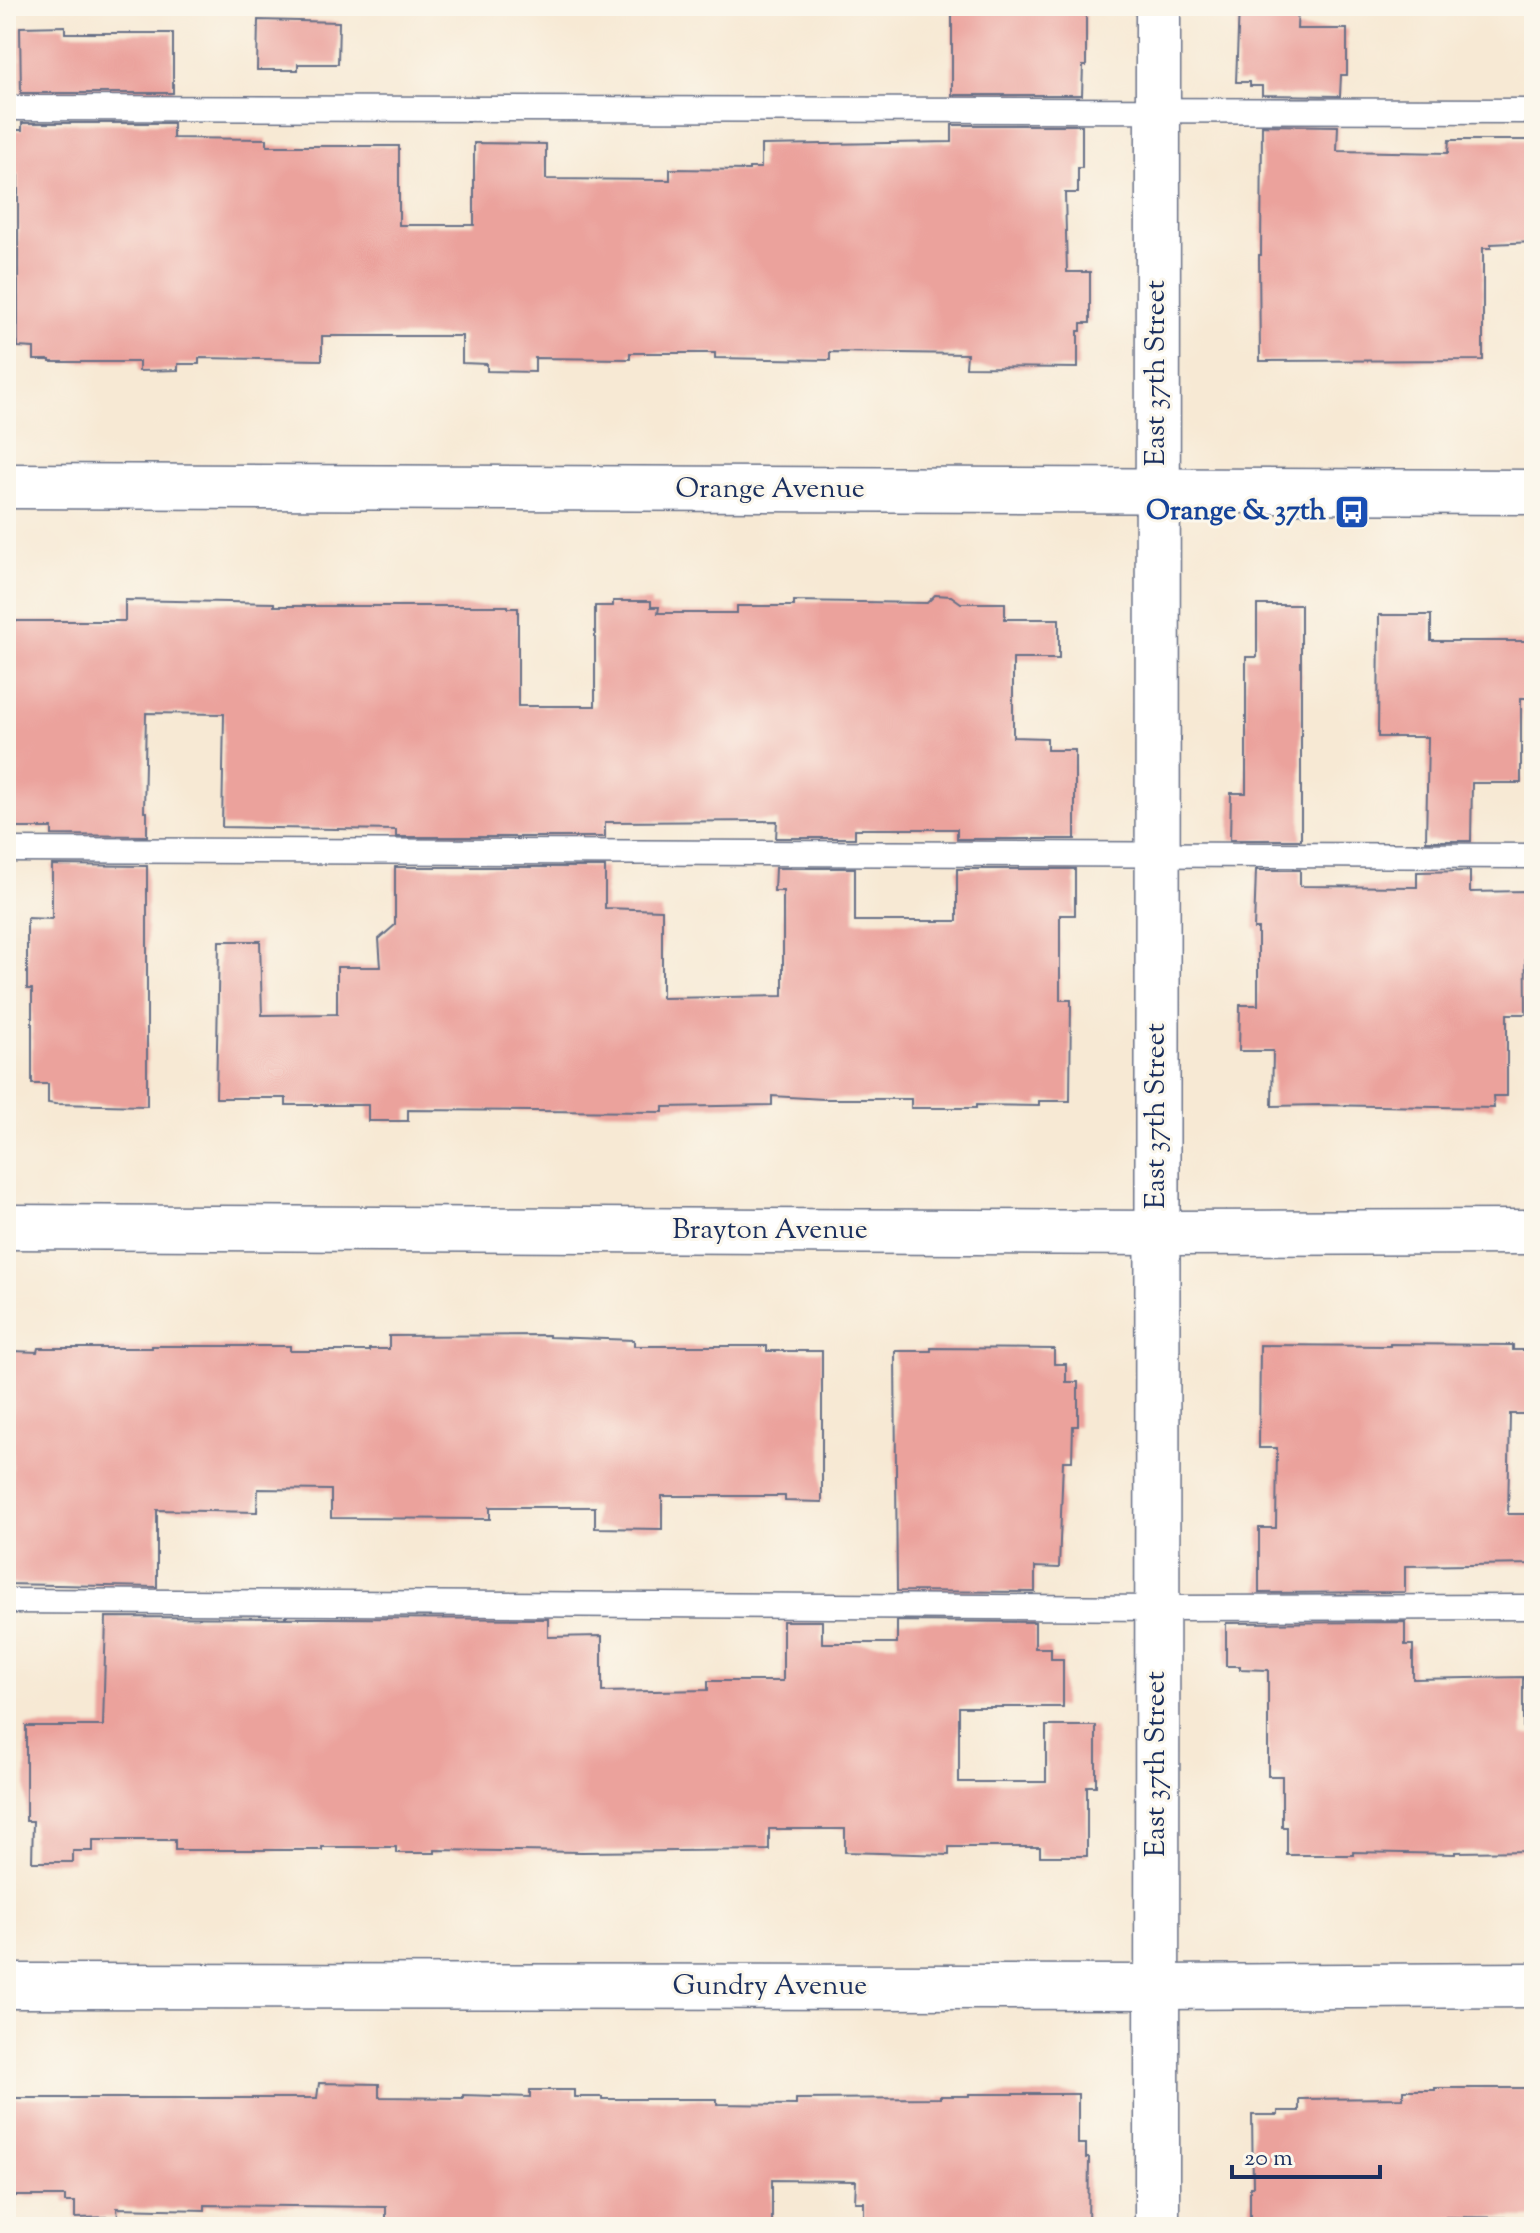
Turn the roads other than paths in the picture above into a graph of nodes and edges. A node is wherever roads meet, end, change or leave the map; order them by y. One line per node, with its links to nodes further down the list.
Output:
1 (1158, 6): 3 (street, East 37th Street)
2 (6, 108): 3 (lane)
3 (1157, 111): 4 (lane); 6 (street, East 37th Street)
4 (1534, 111)
5 (6, 486): 6 (street, Orange Avenue)
6 (1157, 491): 7 (street, Orange Avenue); 9 (street, East 37th Street)
7 (1534, 492)
8 (6, 850): 9 (lane)
9 (1157, 856): 10 (lane); 13 (street, East 37th Street)
10 (1534, 856)
11 (6, 1227): 13 (street, Brayton Avenue)
12 (1534, 1232): 13 (street, Brayton Avenue)
13 (1157, 1233): 16 (street, East 37th Street)
14 (6, 1601): 16 (lane)
15 (1534, 1607): 16 (lane)
16 (1157, 1608): 19 (street, East 37th Street)
17 (1534, 1985): 19 (street, Gundry Avenue)
18 (6, 1986): 19 (street, Gundry Avenue)
19 (1157, 1987): 20 (street, East 37th Street)
20 (1157, 2227)

